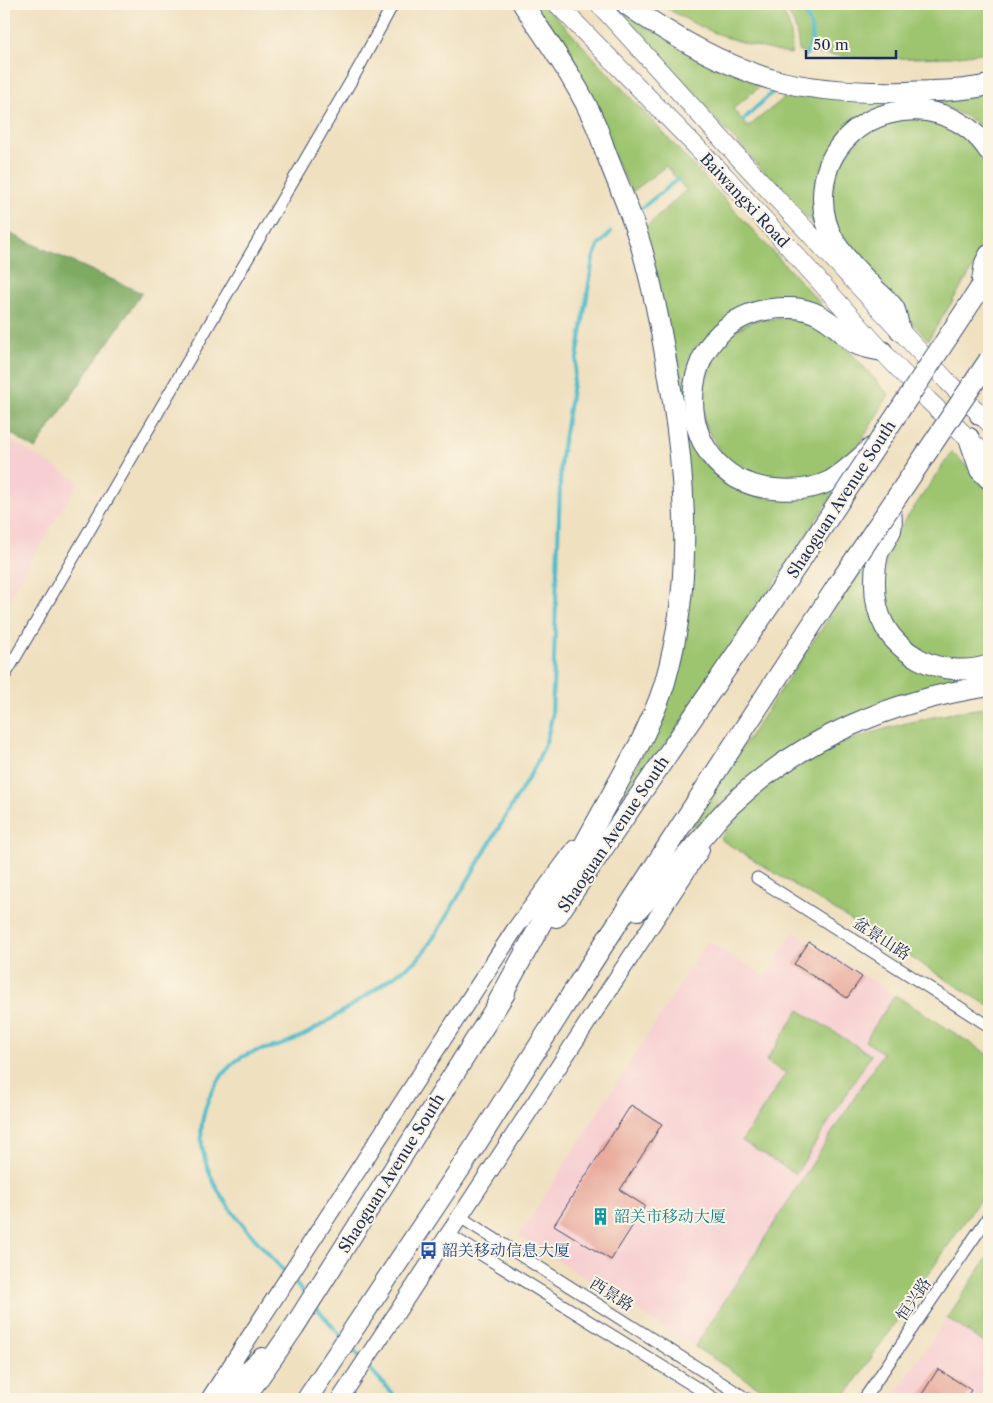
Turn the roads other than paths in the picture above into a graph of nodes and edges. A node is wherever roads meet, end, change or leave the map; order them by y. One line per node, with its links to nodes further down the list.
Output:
1 (393, 4): 20 (street)
2 (523, 4): 23 (highway)
3 (557, 4): 11 (main road, Baiwangxi Road)
4 (599, 4): 10 (main road, Baiwangxi Road)
5 (626, 4): 6 (highway)
6 (989, 85)
7 (989, 151): 10 (highway)
8 (989, 255): 9 (highway)
9 (985, 281): 15 (highway, Shaoguan Avenue South, bridge)
10 (900, 330): 13 (main road, Baiwangxi Road)
11 (882, 351): 14 (main road, Baiwangxi Road); 15 (highway, bridge)
12 (989, 360): 18 (highway, bridge)
13 (986, 419)
14 (969, 438): 16 (main road, Baiwangxi Road); 17 (highway)
15 (879, 441): 26 (highway, Shaoguan Avenue South, bridge)
16 (989, 458)
17 (989, 479)
18 (891, 507): 19 (highway); 25 (highway, bridge)
19 (989, 665)
20 (4, 677)
21 (989, 686): 22 (highway)
22 (729, 806): 25 (highway); 29 (street)
23 (598, 818): 26 (highway); 32 (street)
24 (757, 878): 27 (street, 盆景山路)
25 (589, 966): 35 (highway)
26 (497, 1004): 31 (highway, Shaoguan Avenue South)
27 (989, 1026)
28 (989, 1216): 39 (street, 恒兴路)
29 (460, 1217): 30 (street); 38 (street, 西景路)
30 (448, 1234): 36 (street); 37 (street)
31 (298, 1320): 33 (highway); 34 (highway, Shaoguan Avenue South)
32 (209, 1399)
33 (219, 1399)
34 (244, 1399)
35 (307, 1399)
36 (340, 1399)
37 (716, 1399)
38 (747, 1399)
39 (864, 1399)

